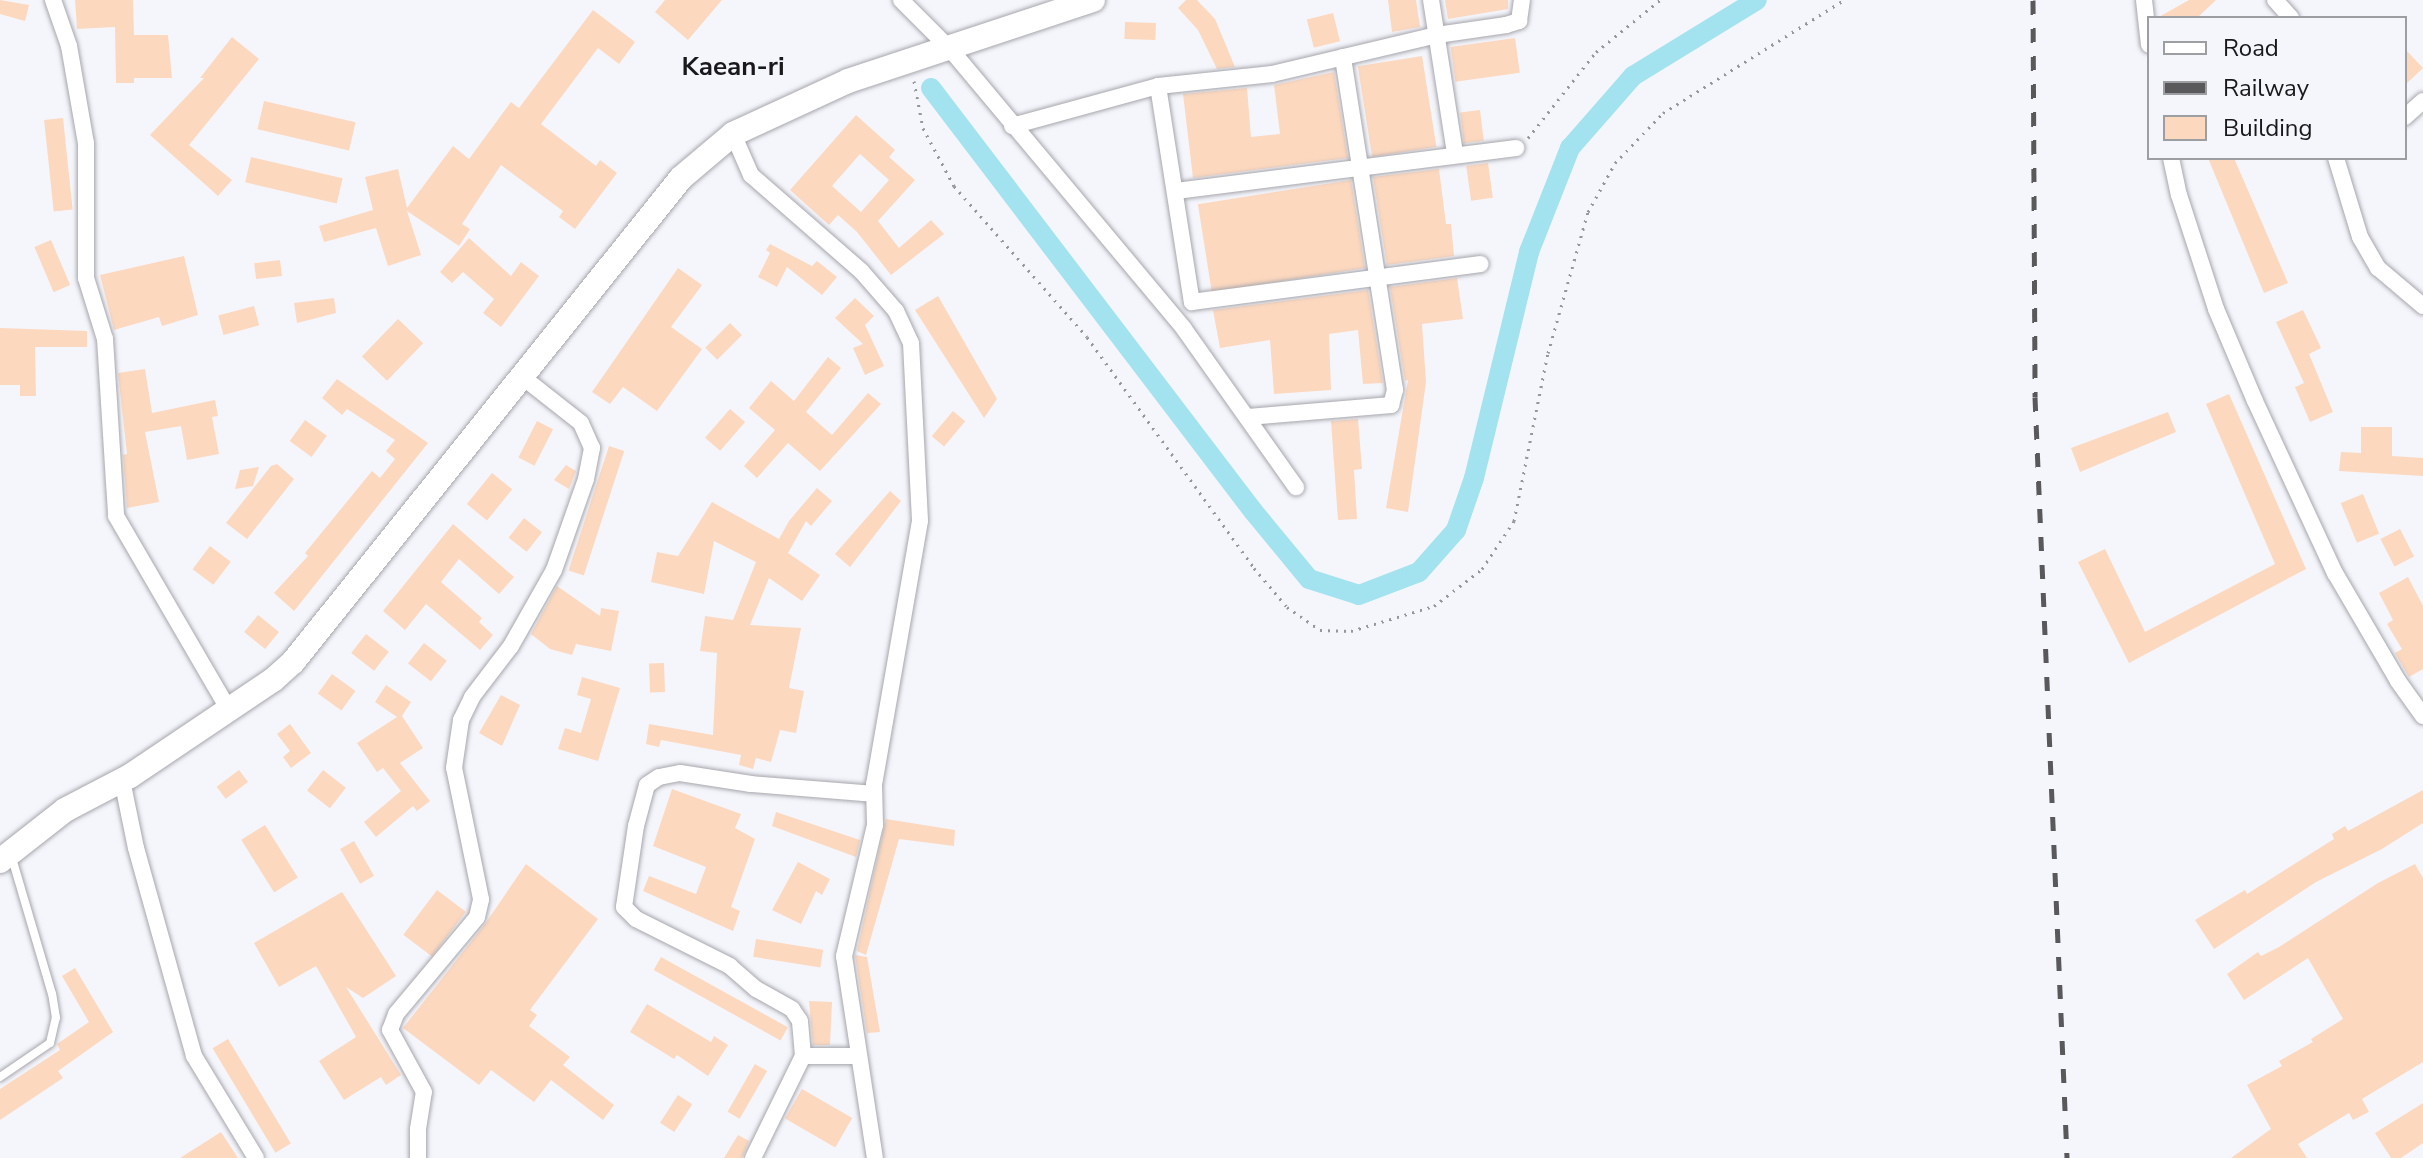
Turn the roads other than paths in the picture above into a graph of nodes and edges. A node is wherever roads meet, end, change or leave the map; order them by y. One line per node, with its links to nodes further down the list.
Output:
1 (53, 0): 30 (street)
2 (901, 0): 11 (street)
3 (1093, 0): 11 (main road)
4 (1431, 0): 10 (street)
5 (1522, 0): 10 (street)
6 (2144, 0): 9 (street)
7 (2275, 0): 8 (street)
8 (2289, 16)
9 (2147, 27)
10 (1437, 35): 12 (street); 19 (street)
11 (951, 50): 16 (street); 17 (main road)
12 (1343, 57): 13 (street); 22 (street)
13 (1158, 86): 16 (street); 23 (street)
14 (2423, 101): 15 (street)
15 (2407, 115)
16 (1012, 126): 28 (street)
17 (733, 134): 27 (main road); 33 (street)
18 (1518, 149): 19 (street)
19 (1455, 154): 22 (street)
20 (2171, 160): 31 (street)
21 (2340, 160): 26 (street)
22 (1362, 167): 23 (street); 25 (street)
23 (1176, 191): 25 (street)
24 (1481, 264): 25 (street)
25 (1377, 278): 28 (street)
26 (2423, 306)
27 (520, 375): 30 (main road); 39 (street)
28 (1248, 417): 29 (street)
29 (1296, 487)
30 (229, 710): 32 (main road)
31 (2423, 716)
32 (122, 780): 34 (main road); 38 (street)
33 (874, 794): 35 (street); 36 (street)
34 (6, 858): 37 (lane)
35 (803, 1056): 36 (street); 40 (street)
36 (858, 1056): 41 (street)
37 (0, 1077)
38 (256, 1158)
39 (418, 1158)
40 (753, 1158)
41 (875, 1158)

